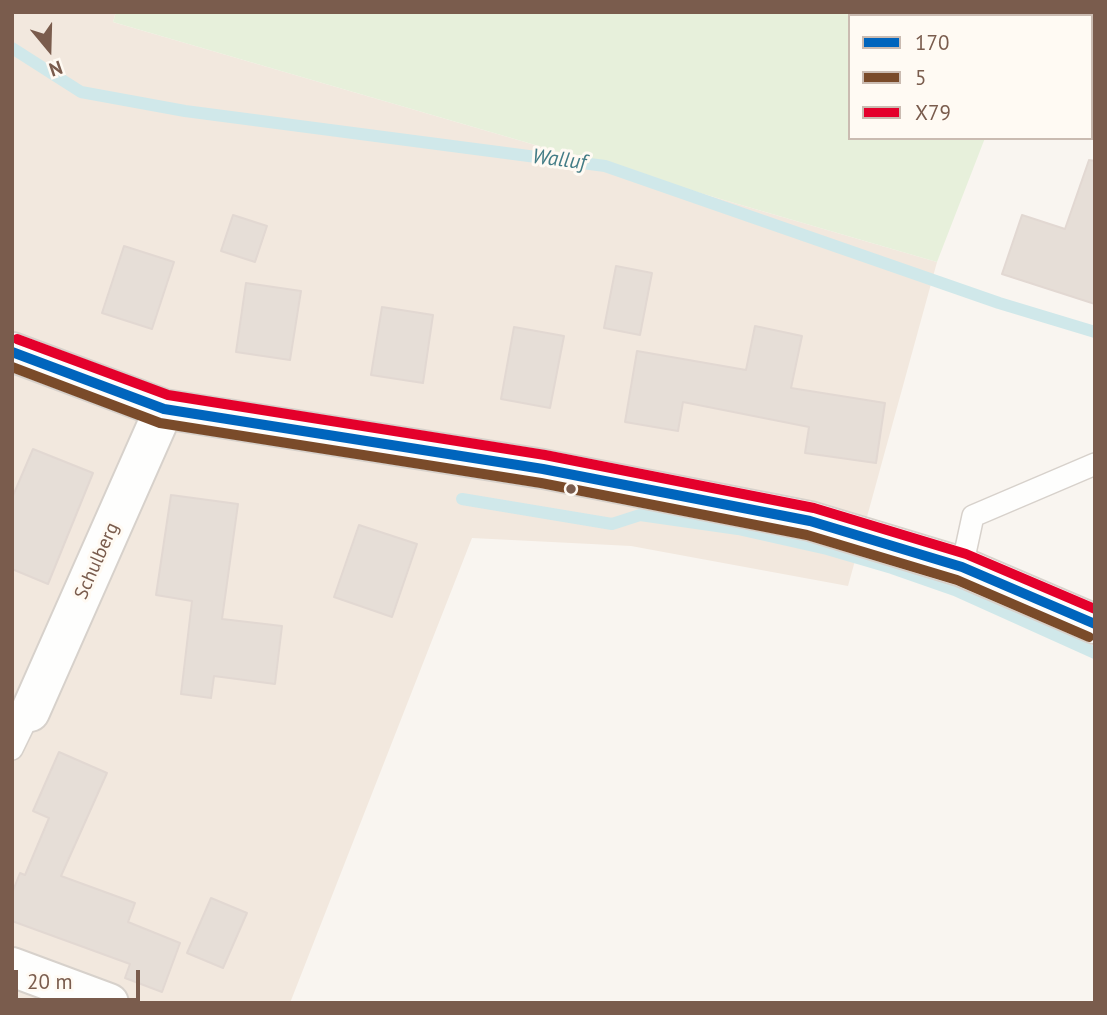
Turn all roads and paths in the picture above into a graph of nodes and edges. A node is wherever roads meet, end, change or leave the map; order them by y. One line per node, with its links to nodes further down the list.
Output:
1 (12, 352): 2 (street)
2 (164, 409): 4 (street); 6 (street, Schulberg)
3 (1095, 464): 4 (lane)
4 (962, 567): 5 (street)
5 (1095, 625)
6 (30, 712): 7 (lane)
7 (12, 748)
8 (12, 967): 9 (street)
9 (109, 1003)

